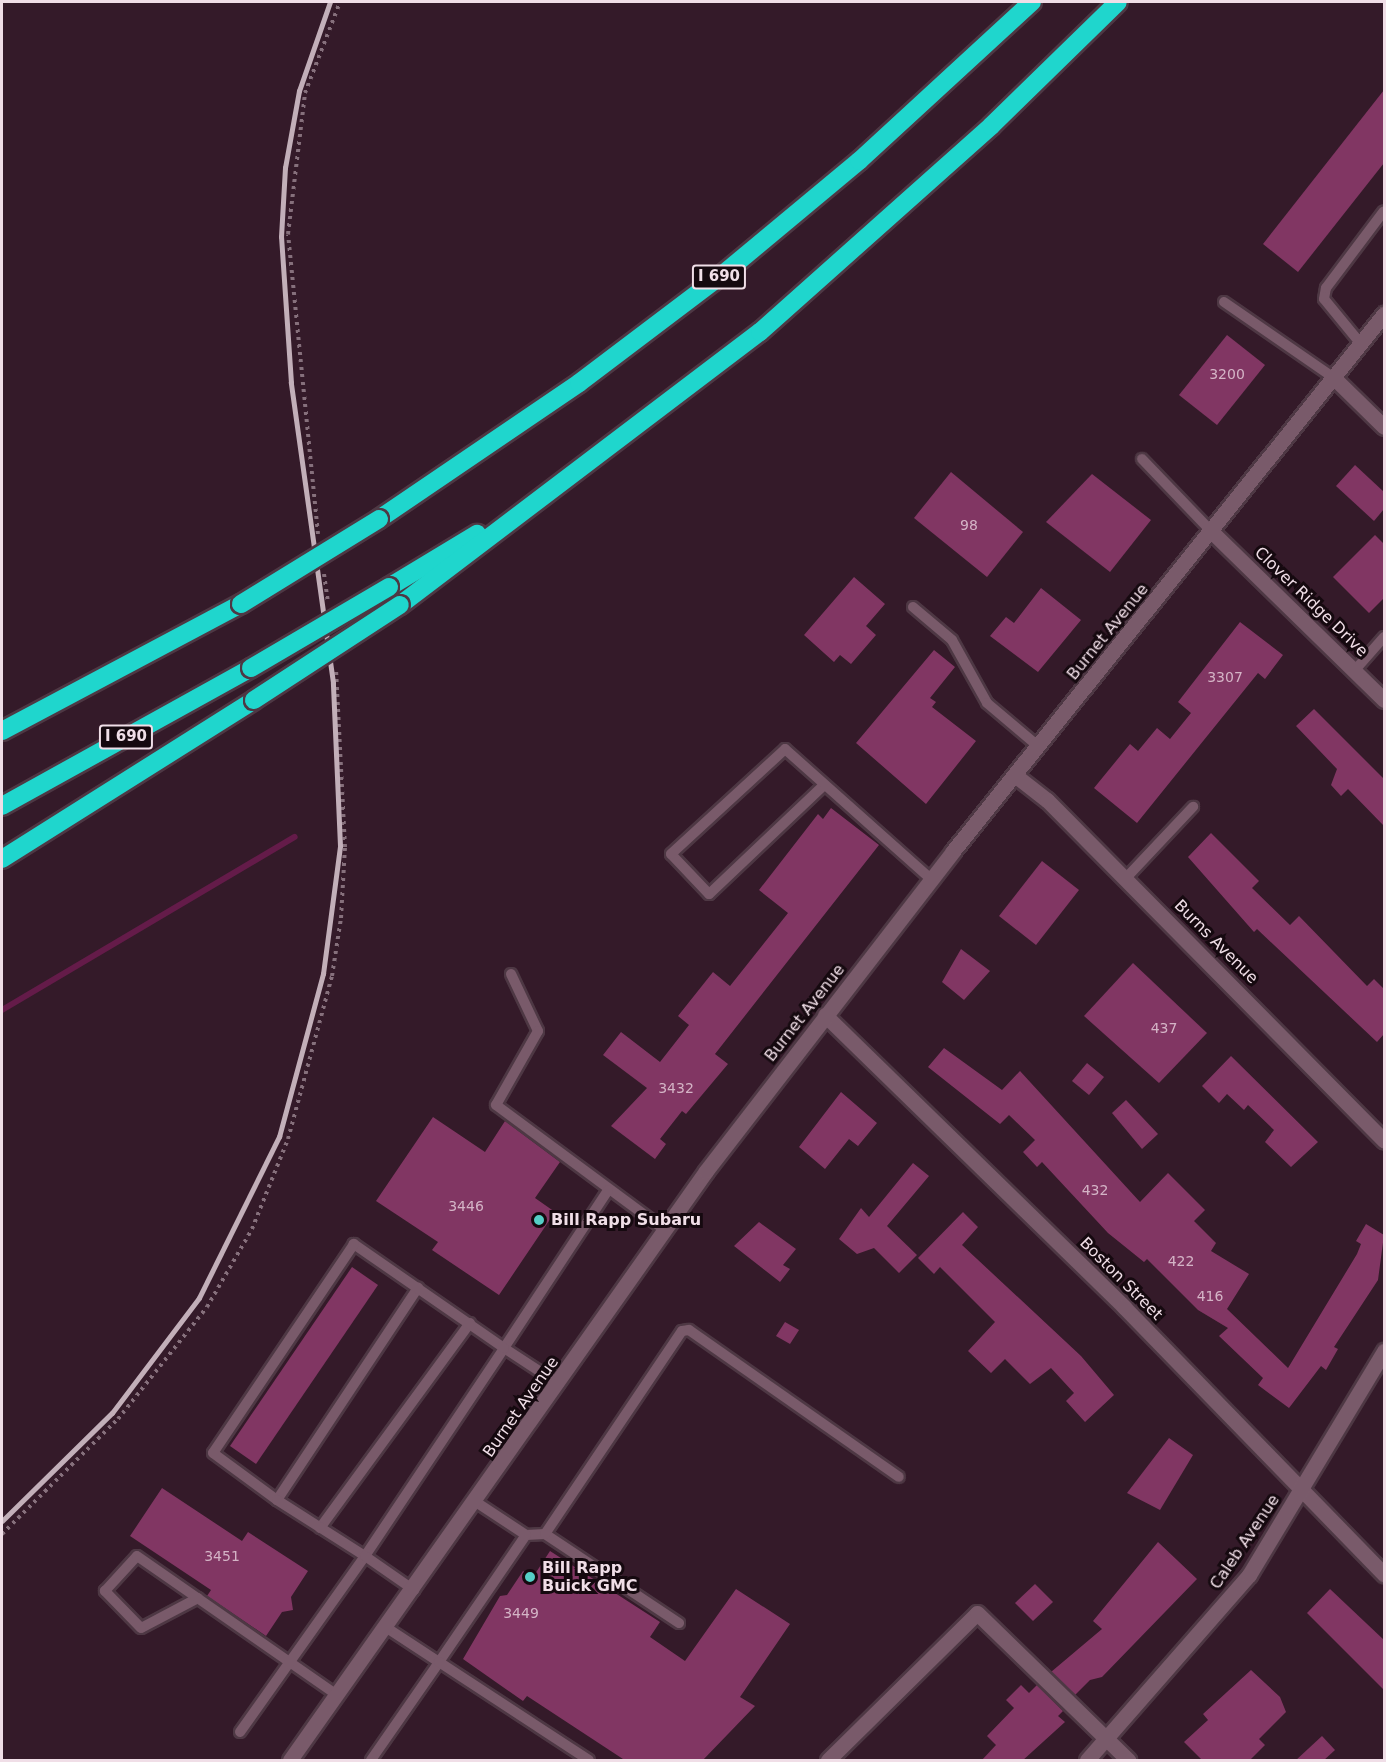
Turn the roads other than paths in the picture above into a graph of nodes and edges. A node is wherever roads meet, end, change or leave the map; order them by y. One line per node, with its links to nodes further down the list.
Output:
1 (1032, 2): 16 (highway, I 690, bridge)
2 (1119, 2): 10 (highway, I 690)
3 (1384, 211): 6 (lane)
4 (1224, 302): 7 (lane)
5 (1384, 314): 6 (street, Burnet Avenue)
6 (1361, 344): 7 (street, Burnet Avenue)
7 (1334, 378): 8 (street); 11 (street, Burnet Avenue)
8 (1384, 426)
9 (1142, 459): 11 (lane)
10 (569, 478): 20 (highway, I 690, bridge); 22 (highway, bridge)
11 (1211, 531): 14 (street, Clover Ridge Drive); 17 (street, Burnet Avenue)
12 (913, 606): 17 (lane)
13 (1384, 637): 14 (lane)
14 (1355, 670): 15 (street, Clover Ridge Drive)
15 (1384, 700)
16 (2, 731)
17 (1039, 747): 18 (street, Burnet Avenue)
18 (1016, 776): 23 (street, Burns Avenue); 24 (street, Burnet Avenue)
19 (823, 786): 19 (lane); 24 (lane)
20 (2, 806)
21 (1192, 807): 23 (lane)
22 (2, 859)
23 (1126, 878): 27 (street, Burns Avenue)
24 (931, 879): 26 (street, Burnet Avenue)
25 (511, 974): 28 (lane)
26 (825, 1015): 29 (street, Burnet Avenue); 36 (street, Boston Street)
27 (1384, 1140)
28 (608, 1190): 29 (lane); 32 (lane)
29 (665, 1230): 34 (street, Burnet Avenue)
30 (418, 1288): 31 (lane); 37 (lane); 37 (lane)
31 (470, 1323): 32 (lane); 39 (lane)
32 (504, 1348): 34 (lane); 42 (lane)
33 (1384, 1351): 36 (street, Caleb Avenue)
34 (559, 1384): 38 (street, Burnet Avenue)
35 (899, 1478): 40 (lane)
36 (1301, 1491): 43 (street, Boston Street); 52 (street, Caleb Avenue)
37 (277, 1500): 39 (lane)
38 (476, 1502): 41 (lane); 44 (street, Burnet Avenue)
39 (320, 1528): 42 (lane)
40 (545, 1534): 41 (lane); 46 (lane)
41 (526, 1535): 48 (lane)
42 (364, 1556): 44 (lane); 49 (lane)
43 (1384, 1574)
44 (414, 1590): 47 (street, Burnet Avenue)
45 (198, 1598): 45 (lane); 49 (lane)
46 (679, 1623)
47 (387, 1628): 48 (lane); 50 (street, Burnet Avenue)
48 (439, 1662): 54 (lane); 55 (lane)
49 (290, 1663): 50 (lane); 51 (lane)
50 (337, 1695): 53 (street, Burnet Avenue)
51 (240, 1732)
52 (1107, 1741): 56 (street); 57 (street, Caleb Avenue); 58 (street)
53 (290, 1761)
54 (371, 1761)
55 (589, 1761)
56 (828, 1761)
57 (1087, 1761)
58 (1128, 1761)

